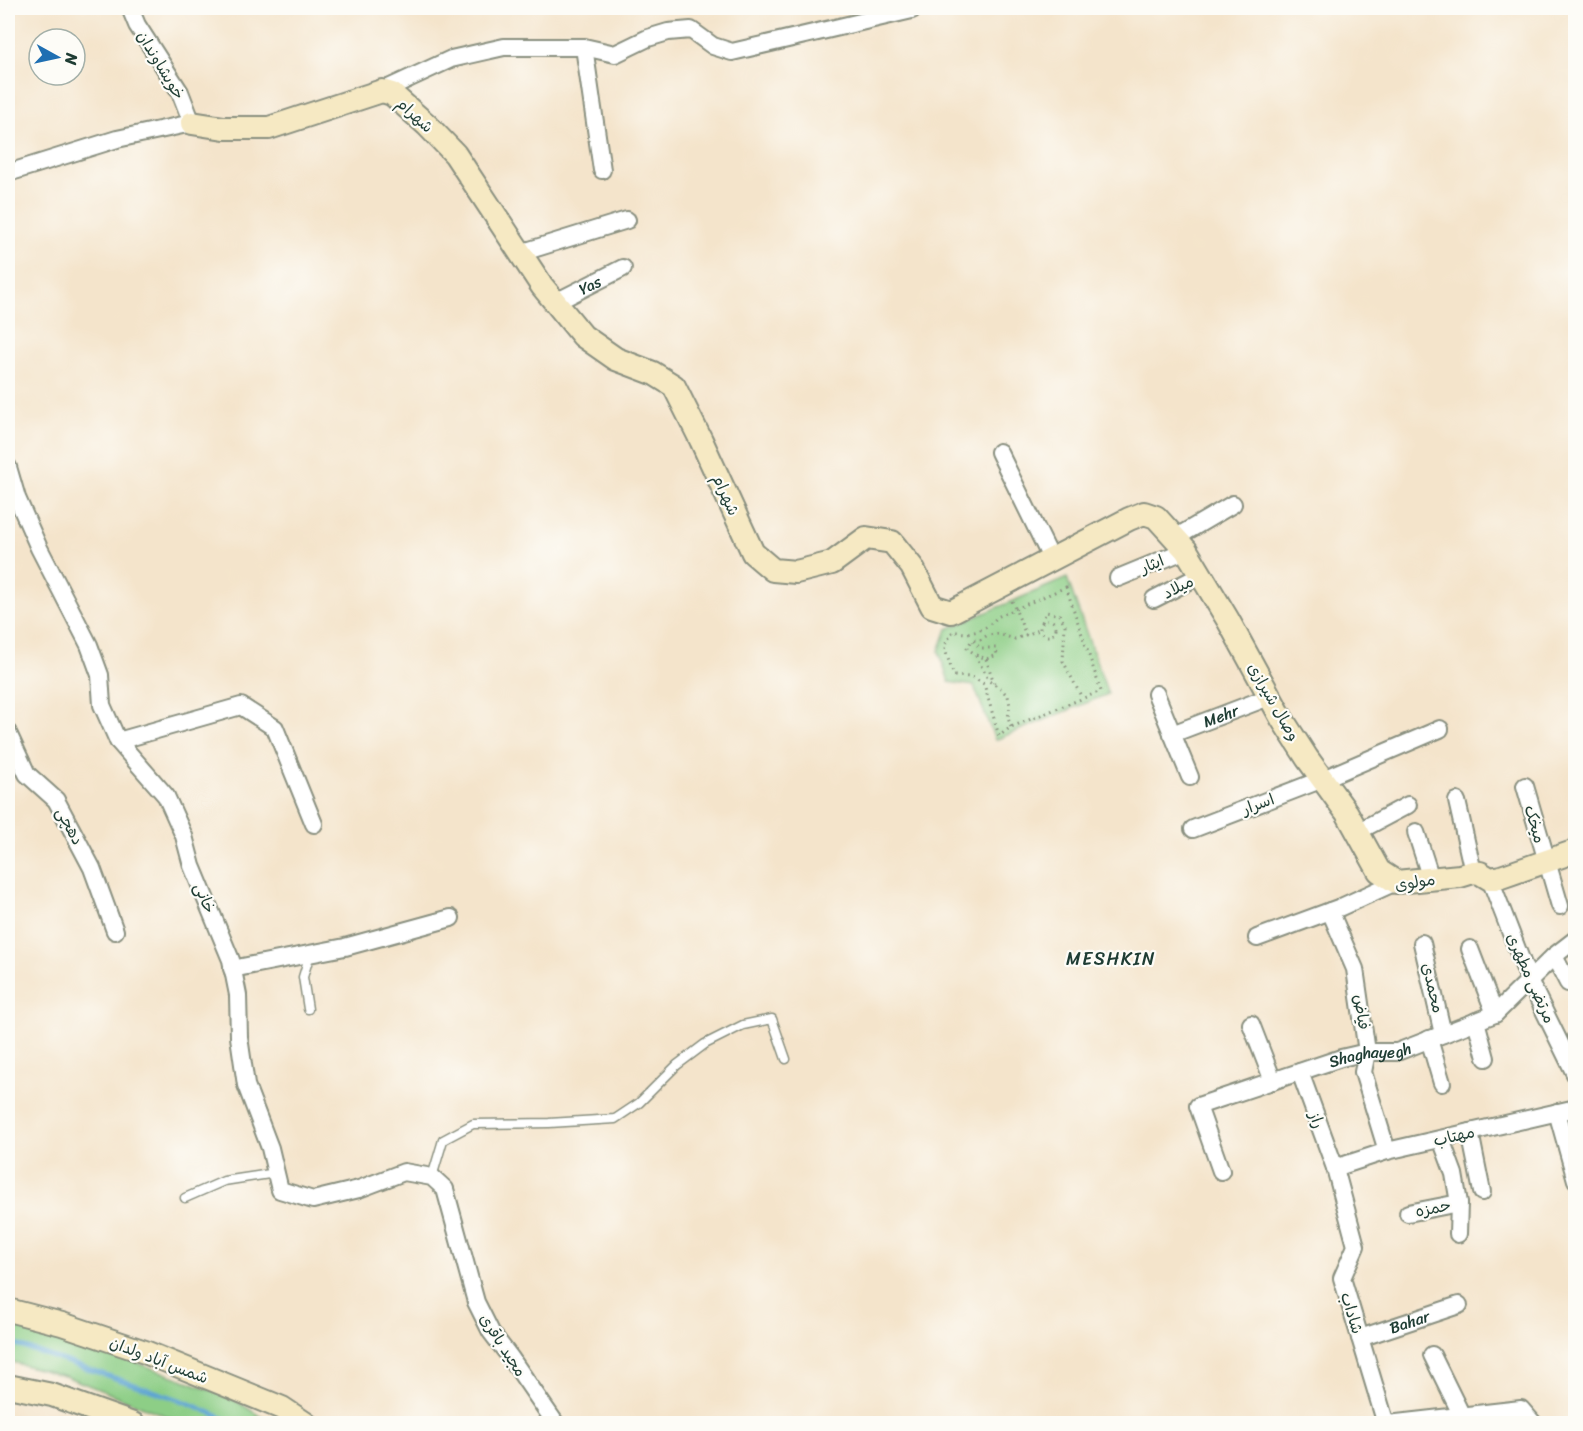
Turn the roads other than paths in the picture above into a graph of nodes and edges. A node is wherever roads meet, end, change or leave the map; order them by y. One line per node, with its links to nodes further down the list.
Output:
1 (130, 8): 5 (street, خویشاوندان)
2 (912, 10): 3 (street)
3 (585, 47): 4 (street); 6 (street)
4 (382, 91): 5 (street); 9 (street, شهرام)
5 (192, 123): 7 (street)
6 (602, 170)
7 (8, 173)
8 (627, 220): 9 (street)
9 (520, 253): 11 (street, شهرام)
10 (623, 268): 11 (street, Yas)
11 (556, 302): 17 (street, شهرام)
12 (999, 452): 17 (street)
13 (8, 467): 26 (street, خانی)
14 (1233, 504): 16 (street, ایثار)
15 (1156, 517): 16 (street, وصال شیرازی); 17 (street, شهرام)
16 (1180, 544): 18 (street, وصال شیرازی); 19 (street, ایثار)
17 (1052, 560)
18 (1201, 575): 20 (street, میلاد); 22 (street, وصال شیرازی)
19 (1118, 578)
20 (1154, 599)
21 (1156, 694): 25 (street)
22 (1269, 697): 25 (street, Mehr); 28 (street, وصال شیرازی)
23 (1440, 729): 28 (street, اسرار)
24 (8, 733): 44 (street, دهچی)
25 (1172, 734): 27 (street)
26 (118, 741): 32 (street); 51 (street, خانی)
27 (1190, 777)
28 (1323, 779): 33 (street, اسرار); 34 (street, وصال شیرازی)
29 (1525, 786): 37 (street, میخک)
30 (1457, 801): 38 (street, مرتضی مطهری)
31 (1408, 805): 34 (street)
32 (314, 824)
33 (1193, 829)
34 (1357, 832): 40 (street, وصال شیرازی)
35 (1416, 832): 39 (street)
36 (1575, 851): 37 (street, مولوی)
37 (1546, 861): 38 (street, مولوی); 41 (street)
38 (1481, 876): 39 (street, مولوی); 52 (street, مرتضی مطهری)
39 (1431, 879): 40 (street, مولوی)
40 (1396, 882): 42 (street, مولوی)
41 (1560, 906)
42 (1330, 911): 45 (street, مولوی); 59 (street, فیاض)
43 (451, 918): 49 (street)
44 (115, 931)
45 (1257, 938)
46 (1575, 939): 50 (street, Shaghayegh)
47 (1422, 943): 58 (street, محمدی)
48 (1470, 949): 55 (street)
49 (310, 954): 51 (street); 54 (lane)
50 (1554, 956): 52 (street, Shaghayegh); 53 (street)
51 (232, 969): 73 (street, خانی)
52 (1529, 980): 55 (street, Shaghayegh); 63 (street, مرتضی مطهری)
53 (1568, 983)
54 (308, 1009)
55 (1495, 1014): 56 (street, Shaghayegh)
56 (1476, 1021): 58 (street, Shaghayegh); 60 (street)
57 (1251, 1024): 64 (street)
58 (1436, 1037): 59 (street, Shaghayegh); 65 (street, محمدی)
59 (1367, 1052): 62 (street, Shaghayegh); 70 (street, فیاض)
60 (1486, 1058)
61 (786, 1059): 74 (lane)
62 (1300, 1072): 64 (street, Shaghayegh); 71 (street, راز)
63 (1575, 1076)
64 (1273, 1081): 72 (street, Shaghayegh)
65 (1442, 1083)
66 (1575, 1108): 67 (street, مهتاب)
67 (1557, 1112): 68 (street, مهتاب); 75 (street)
68 (1470, 1132): 69 (street, مهتاب); 76 (street)
69 (1441, 1139): 70 (street, مهتاب); 78 (street)
70 (1387, 1151): 71 (street, مهتاب)
71 (1335, 1168): 83 (street, شاداب)
72 (1221, 1171)
73 (276, 1173): 74 (street, خانی); 77 (lane)
74 (432, 1177): 89 (street, مجید باقری)
75 (1575, 1180)
76 (1482, 1192)
77 (184, 1198)
78 (1459, 1203): 79 (street, حمزه); 80 (street)
79 (1408, 1213)
80 (1458, 1234)
81 (1459, 1305): 83 (street, Bahar)
82 (8, 1310): 88 (street, شمس آباد ولدان)
83 (1360, 1338): 90 (street, شاداب)
84 (1432, 1354): 86 (street)
85 (8, 1386): 87 (street)
86 (1462, 1416): 90 (street, شاداب); 91 (street, شاداب)
87 (133, 1424)
88 (306, 1424)
89 (556, 1424)
90 (1387, 1424)
91 (1534, 1424)

